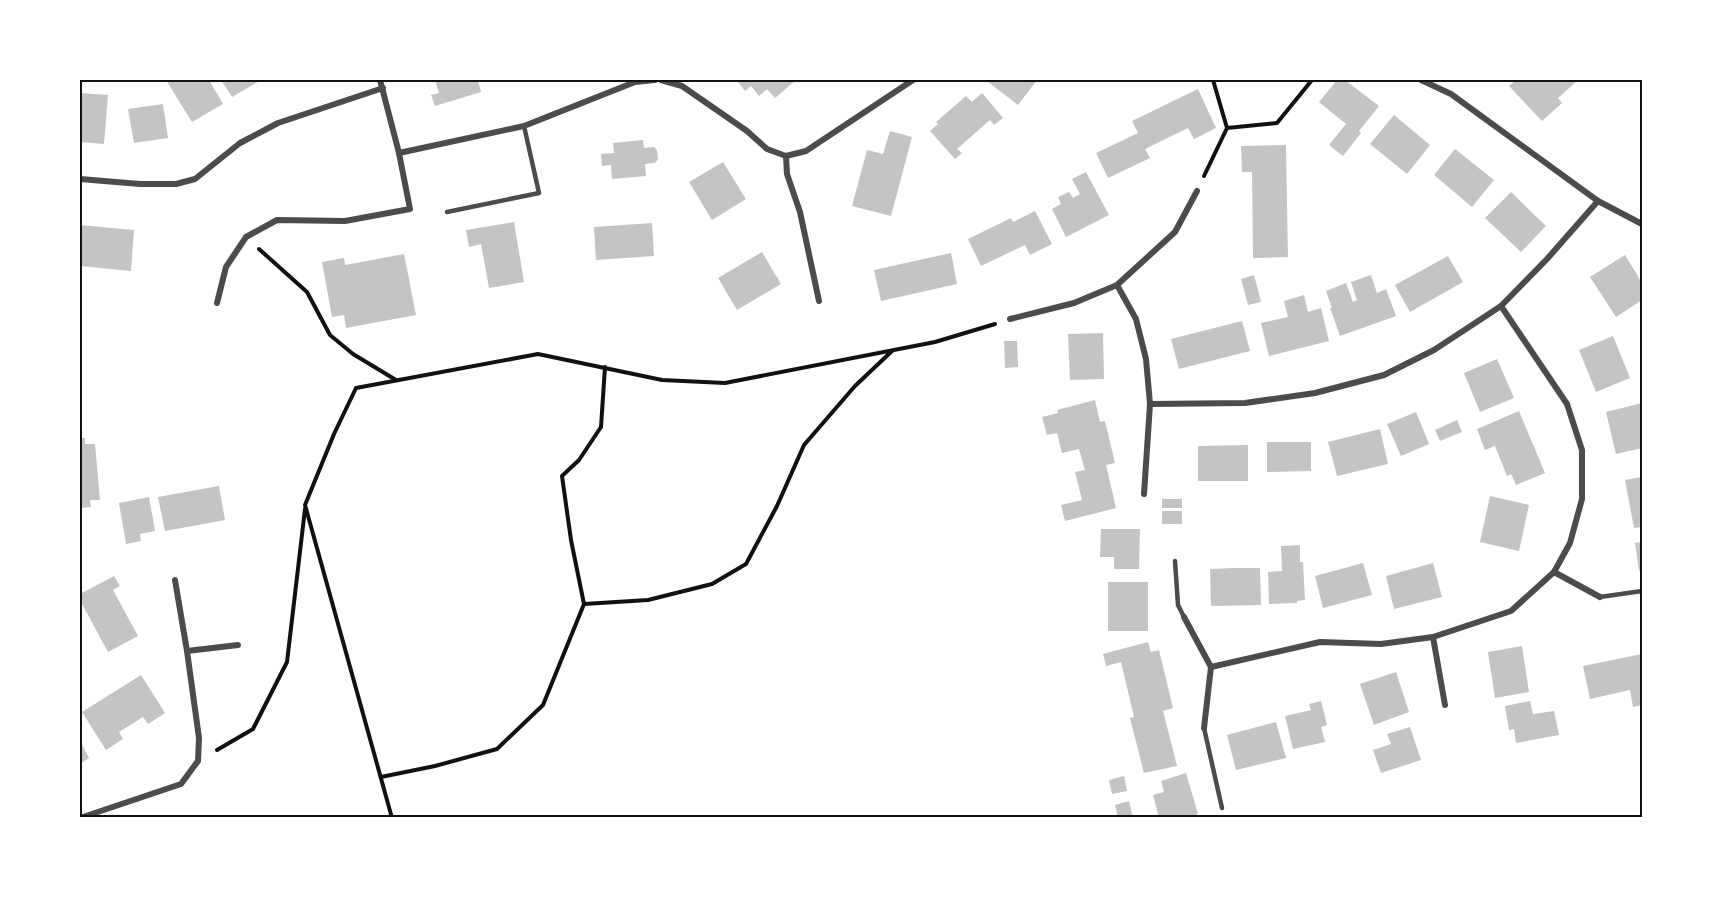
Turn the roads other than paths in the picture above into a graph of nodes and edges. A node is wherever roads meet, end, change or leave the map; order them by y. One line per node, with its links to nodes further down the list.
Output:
1 (380, 80): 6 (street)
2 (656, 80): 7 (street)
3 (661, 80): 9 (street)
4 (913, 80): 9 (street)
5 (1421, 80): 12 (street)
6 (383, 88): 8 (street); 10 (street)
7 (524, 126): 8 (street); 13 (lane)
8 (399, 153): 17 (street)
9 (786, 156): 16 (street)
10 (80, 179)
11 (1197, 191): 15 (street)
12 (1598, 201): 14 (street); 18 (street)
13 (447, 212)
14 (1642, 224)
15 (1117, 285): 19 (street); 20 (street)
16 (819, 301)
17 (217, 303)
18 (1501, 306): 20 (street); 23 (street)
19 (1010, 319)
20 (1150, 404): 21 (street)
21 (1144, 494)
22 (1175, 561): 27 (lane)
23 (1554, 572): 26 (street); 28 (street)
24 (175, 580): 30 (street)
25 (1642, 591): 26 (lane)
26 (1600, 597)
27 (1184, 617): 31 (street)
28 (1433, 637): 31 (street); 32 (street)
29 (238, 645): 30 (street)
30 (187, 651): 35 (street)
31 (1211, 667): 33 (street)
32 (1445, 705)
33 (1204, 728): 34 (lane)
34 (1222, 808)
35 (80, 818)

